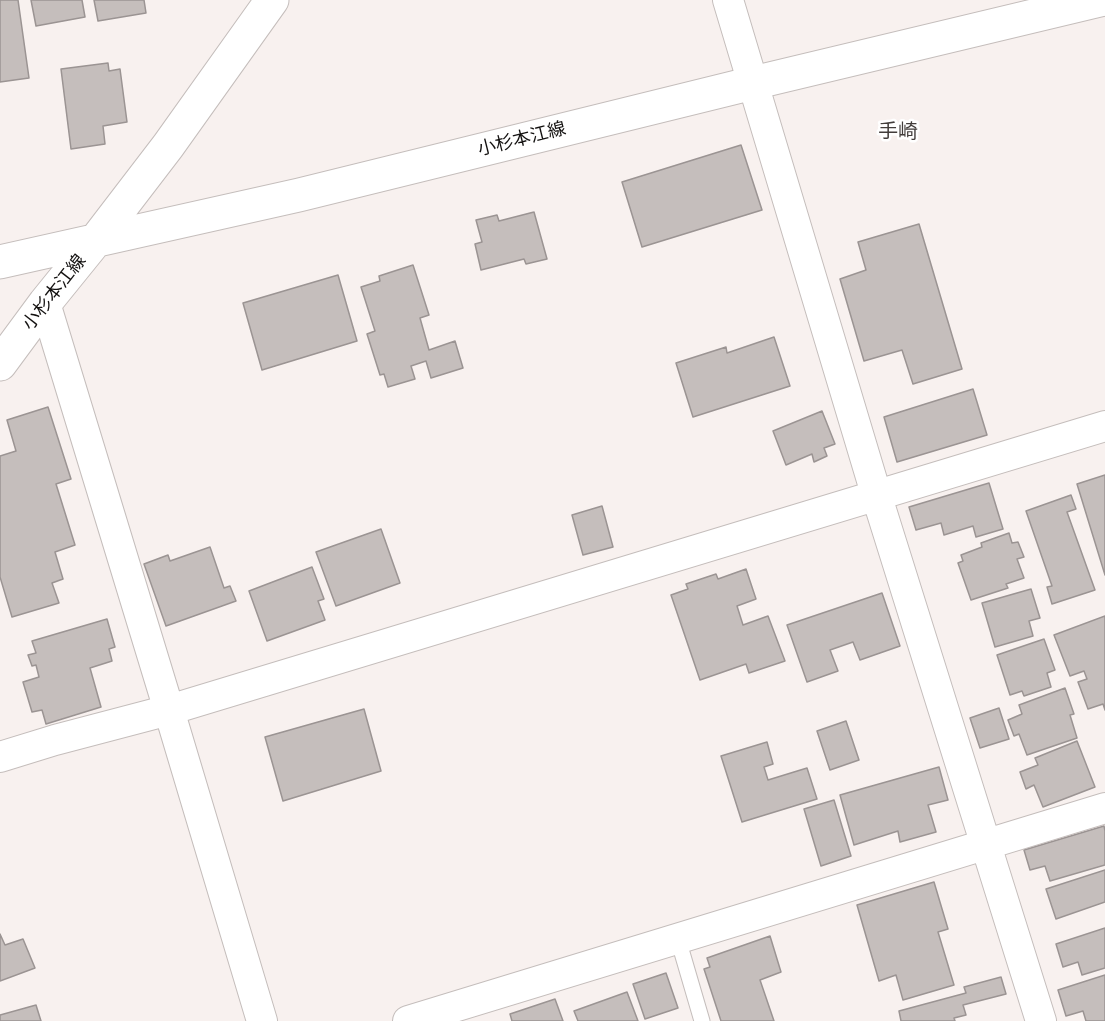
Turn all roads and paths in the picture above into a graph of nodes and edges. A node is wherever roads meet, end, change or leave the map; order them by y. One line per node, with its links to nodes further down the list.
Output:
1 (272, 0): 5 (main road)
2 (729, 0): 4 (street)
3 (1100, 0): 4 (main road, 小杉本江線)
4 (753, 83): 5 (main road, 小杉本江線); 10 (street)
5 (96, 240): 6 (main road); 7 (main road, 小杉本江線)
6 (0, 262)
7 (45, 303): 8 (main road, 小杉本江線); 11 (street)
8 (0, 364)
9 (1105, 426): 10 (street)
10 (877, 497): 11 (street); 14 (street)
11 (169, 710): 12 (street); 17 (street)
12 (0, 757)
13 (1105, 808): 14 (street)
14 (986, 844): 15 (street); 20 (street)
15 (678, 939): 16 (street); 19 (lane)
16 (457, 1014): 18 (street)
17 (262, 1021)
18 (408, 1021)
19 (702, 1021)
20 (1041, 1021)

